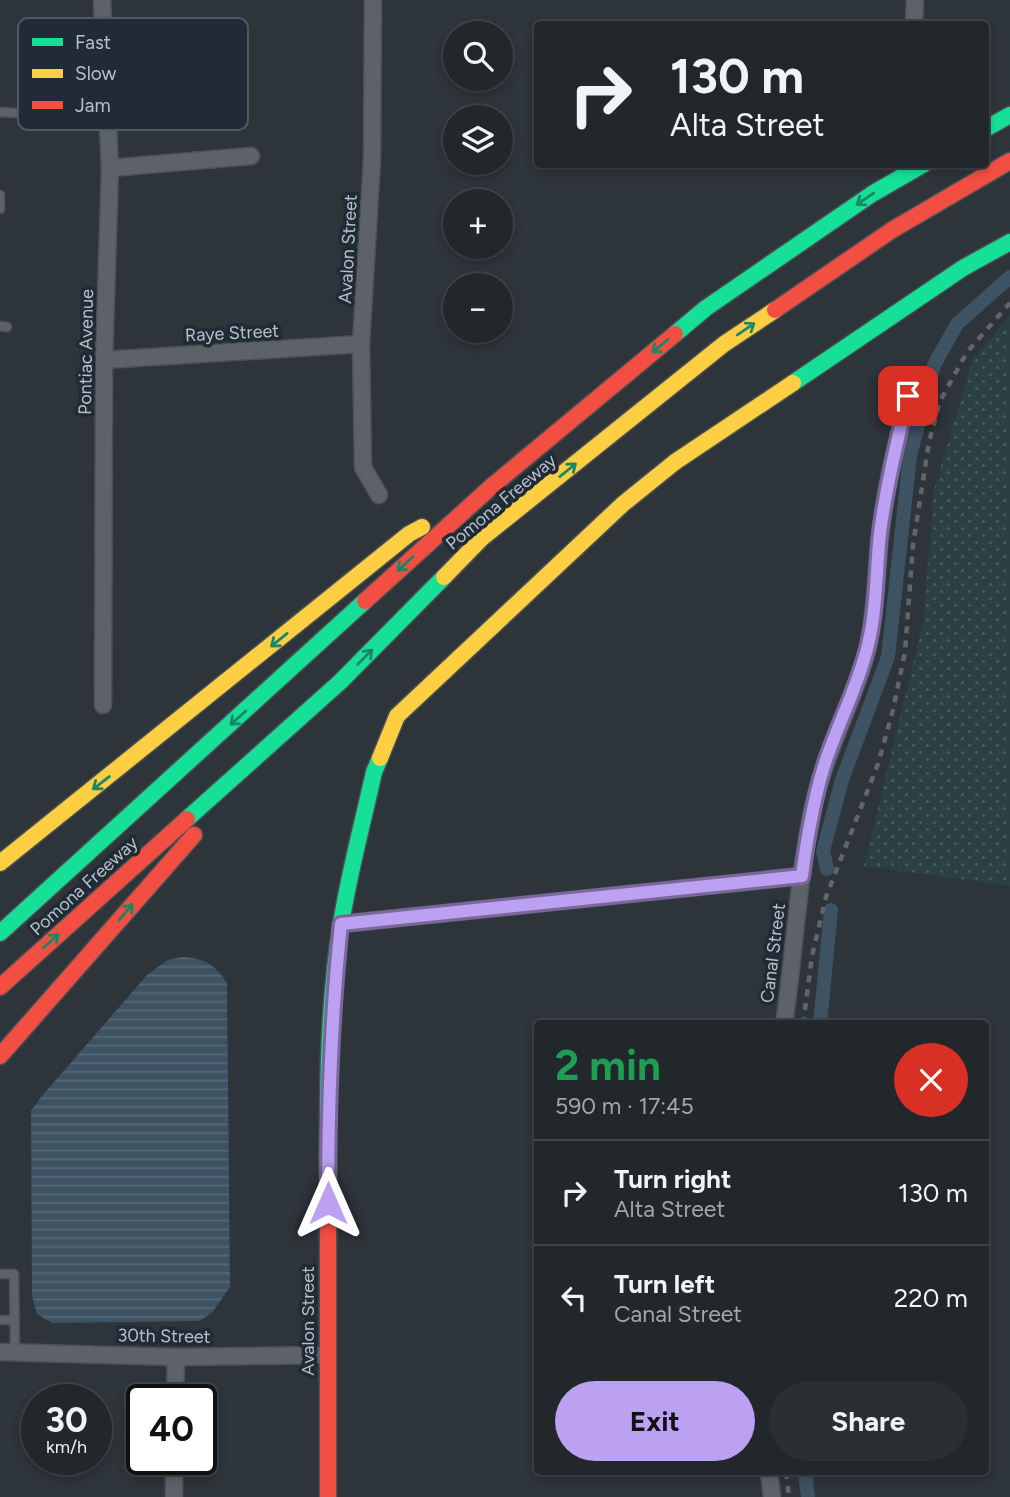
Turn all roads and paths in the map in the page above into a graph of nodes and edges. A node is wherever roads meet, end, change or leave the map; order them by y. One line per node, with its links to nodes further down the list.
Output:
1 (102, 0): 4 (street, Pontiac Avenue)
2 (373, 0): 18 (street, Avalon Street)
3 (915, 0): 5 (street)
4 (103, 18)
5 (914, 21)
6 (0, 112): 7 (lane)
7 (15, 113)
8 (1010, 115): 9 (main road)
9 (989, 127)
10 (108, 130): 13 (street, Pontiac Avenue)
11 (250, 156): 13 (street)
12 (1010, 161): 23 (main road, Pomona Freeway, one-way to 12)
13 (110, 168): 19 (street, Pontiac Avenue)
14 (917, 168): 21 (main road, Pomona Freeway, one-way to 21)
15 (0, 195): 16 (lane)
16 (0, 209)
17 (1010, 242): 27 (main road, Avalon Street)
18 (361, 344): 19 (street, Raye Street); 22 (street, Avalon Street)
19 (104, 360): 24 (street, Pontiac Avenue)
20 (908, 396): 26 (street, Canal Street)
21 (492, 486): 25 (main road, one-way to 25); 28 (main road, Pomona Freeway, one-way to 28)
22 (379, 495)
23 (340, 682): 29 (main road, Pomona Freeway, one-way to 23); 31 (main road, one-way to 23)
24 (103, 705)
25 (0, 863)
26 (802, 876): 27 (street); 30 (street, Canal Street)
27 (341, 924): 36 (main road, Avalon Street)
28 (0, 933)
29 (0, 987)
30 (784, 1020)
31 (0, 1055)
32 (0, 1274): 34 (lane)
33 (0, 1320): 34 (lane)
34 (14, 1320): 35 (lane)
35 (7, 1352): 37 (street, 30th Street)
36 (327, 1355): 37 (street, 30th Street); 42 (main road, Avalon Street)
37 (176, 1357): 38 (street)
38 (175, 1384)
39 (174, 1475): 41 (street)
40 (769, 1475): 43 (street)
41 (174, 1497)
42 (328, 1497)
43 (772, 1497)

